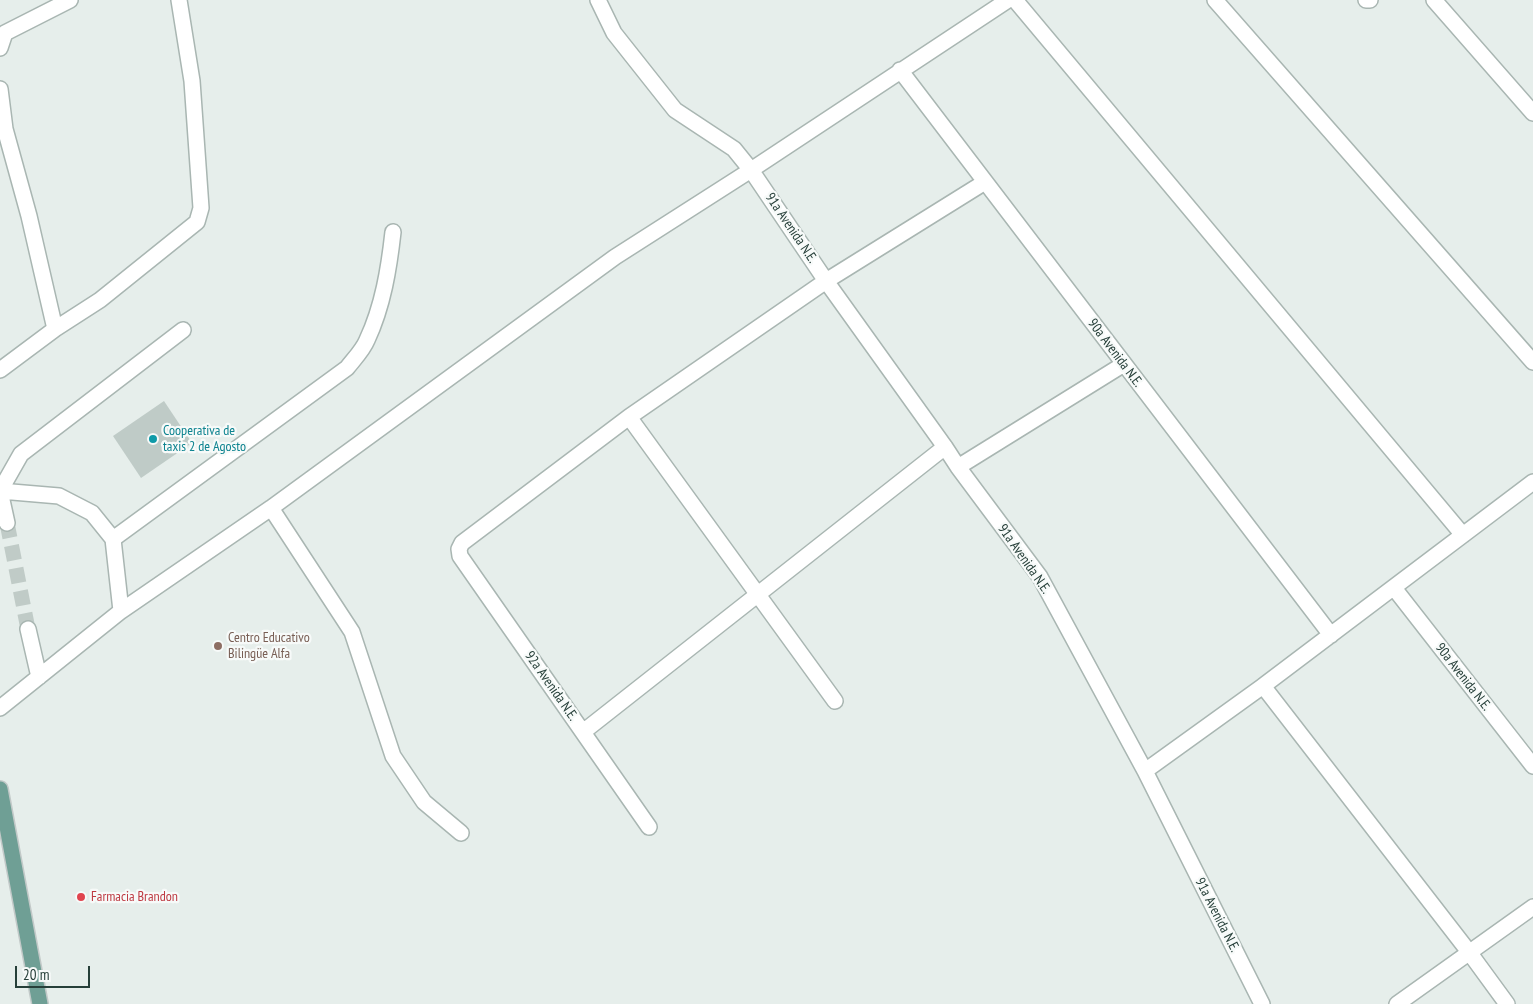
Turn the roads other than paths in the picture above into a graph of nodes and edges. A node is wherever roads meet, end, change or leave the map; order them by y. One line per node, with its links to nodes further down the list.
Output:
1 (70, 0): 10 (street)
2 (179, 0): 18 (street)
3 (598, 0): 14 (street, 91a Avenida N.E.)
4 (1008, 0): 11 (street)
5 (1015, 0): 30 (street)
6 (1215, 0): 20 (street)
7 (1366, 0): 8 (street)
8 (1370, 0)
9 (1434, 0): 13 (street)
10 (0, 48)
11 (900, 70): 14 (street); 15 (street, 90a Avenida N.E.)
12 (0, 89): 18 (street)
13 (1533, 114)
14 (752, 170): 17 (street, 91a Avenida N.E.); 28 (street)
15 (985, 182): 17 (street); 21 (street, 90a Avenida N.E.)
16 (393, 232): 31 (street)
17 (826, 281): 23 (street); 24 (street, 91a Avenida N.E.)
18 (55, 329): 22 (street)
19 (183, 330): 27 (street)
20 (1533, 362)
21 (1124, 364): 25 (street); 36 (street, 90a Avenida N.E.)
22 (0, 370)
23 (629, 417): 33 (street); 41 (street, 92a Avenida N.E.)
24 (945, 447): 25 (street, 91a Avenida N.E.); 33 (street)
25 (958, 467): 43 (street, 91a Avenida N.E.)
26 (1530, 490): 30 (street)
27 (0, 491): 29 (street); 31 (street)
28 (271, 508): 34 (street); 46 (street)
29 (7, 523)
30 (1463, 535): 32 (street)
31 (113, 539): 34 (street)
32 (1394, 588): 36 (street); 42 (street, 90a Avenida N.E.)
33 (757, 594): 39 (street); 41 (street)
34 (121, 611): 37 (street)
35 (28, 629): 37 (street)
36 (1331, 635): 38 (street)
37 (40, 677): 40 (street)
38 (1263, 686): 43 (street); 48 (street)
39 (835, 701)
40 (0, 708)
41 (583, 732): 45 (street, 92a Avenida N.E.)
42 (1533, 766)
43 (1145, 771): 50 (street, 91a Avenida N.E.)
44 (0, 789): 49 (main road)
45 (649, 827)
46 (461, 833)
47 (1533, 907): 48 (street)
48 (1469, 952): 51 (street); 52 (street)
49 (40, 1004)
50 (1262, 1004)
51 (1397, 1004)
52 (1507, 1004)

